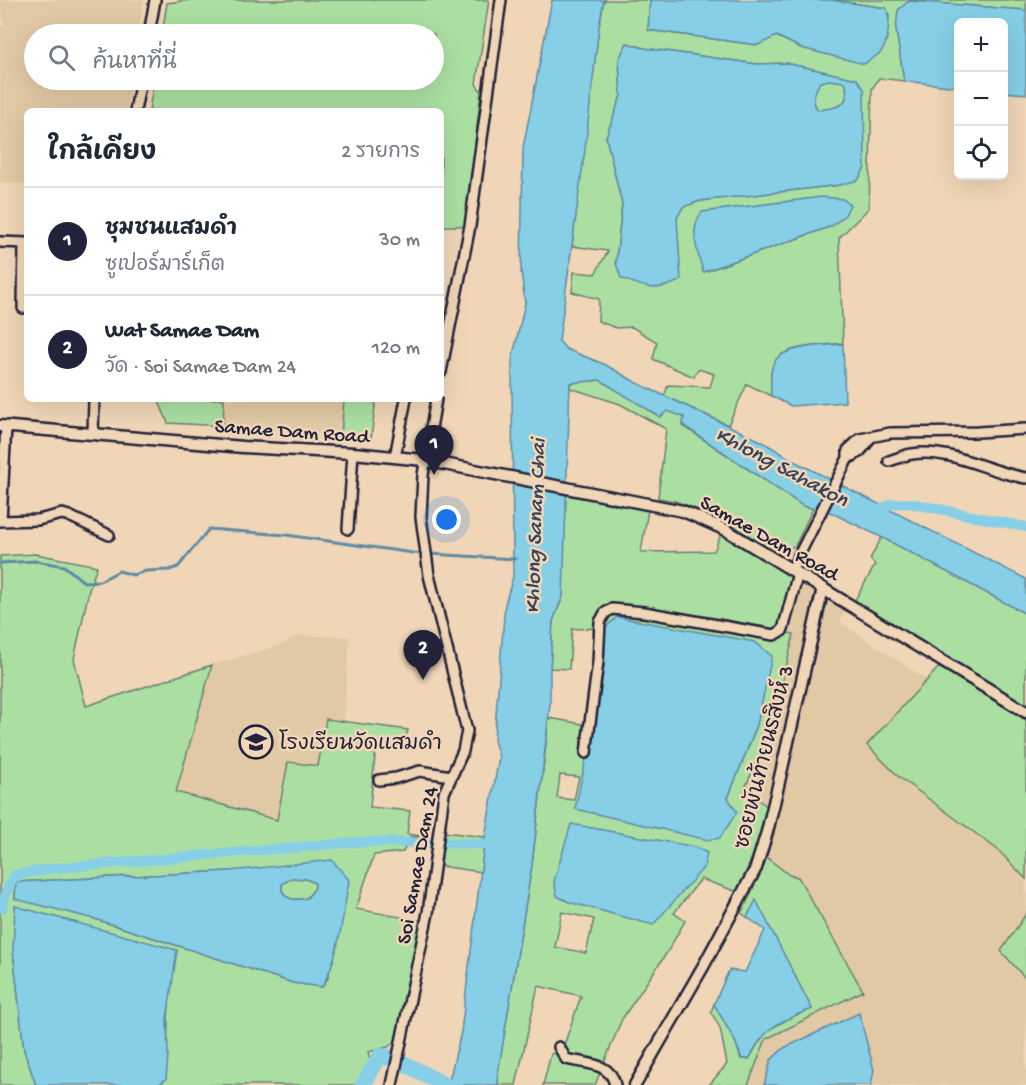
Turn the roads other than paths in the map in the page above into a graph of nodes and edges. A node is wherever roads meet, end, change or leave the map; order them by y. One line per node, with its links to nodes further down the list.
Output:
1 (155, 0): 3 (street)
2 (501, 0): 10 (street)
3 (151, 24)
4 (139, 90): 5 (street)
5 (136, 108)
6 (0, 242): 7 (street)
7 (24, 243)
8 (24, 286): 9 (street)
9 (23, 308)
10 (444, 357)
11 (94, 402): 16 (street)
12 (405, 402): 18 (street)
13 (435, 402): 19 (street, Soi Samae Dam 24)
14 (3, 426): 16 (street, Samae Dam Road); 22 (street)
15 (1026, 429): 25 (street)
16 (93, 433): 17 (street, Samae Dam Road)
17 (353, 453): 18 (street, Samae Dam Road); 23 (street)
18 (395, 457): 19 (street, Samae Dam Road)
19 (424, 460): 25 (street, Samae Dam Road); 29 (street, Soi Samae Dam 24)
20 (889, 461): 21 (street)
21 (1026, 478)
22 (1, 521): 24 (street)
23 (348, 529)
24 (109, 535)
25 (795, 571): 26 (street, Samae Dam Road); 28 (street)
26 (823, 588): 27 (street, Samae Dam Road); 34 (street, ซอยพันท้ายนรสิงห์ 3)
27 (1026, 712)
28 (586, 753)
29 (451, 776): 30 (street); 32 (street, Soi Samae Dam 24)
30 (380, 780)
31 (559, 1047): 33 (street)
32 (392, 1085)
33 (615, 1085)
34 (635, 1085)

